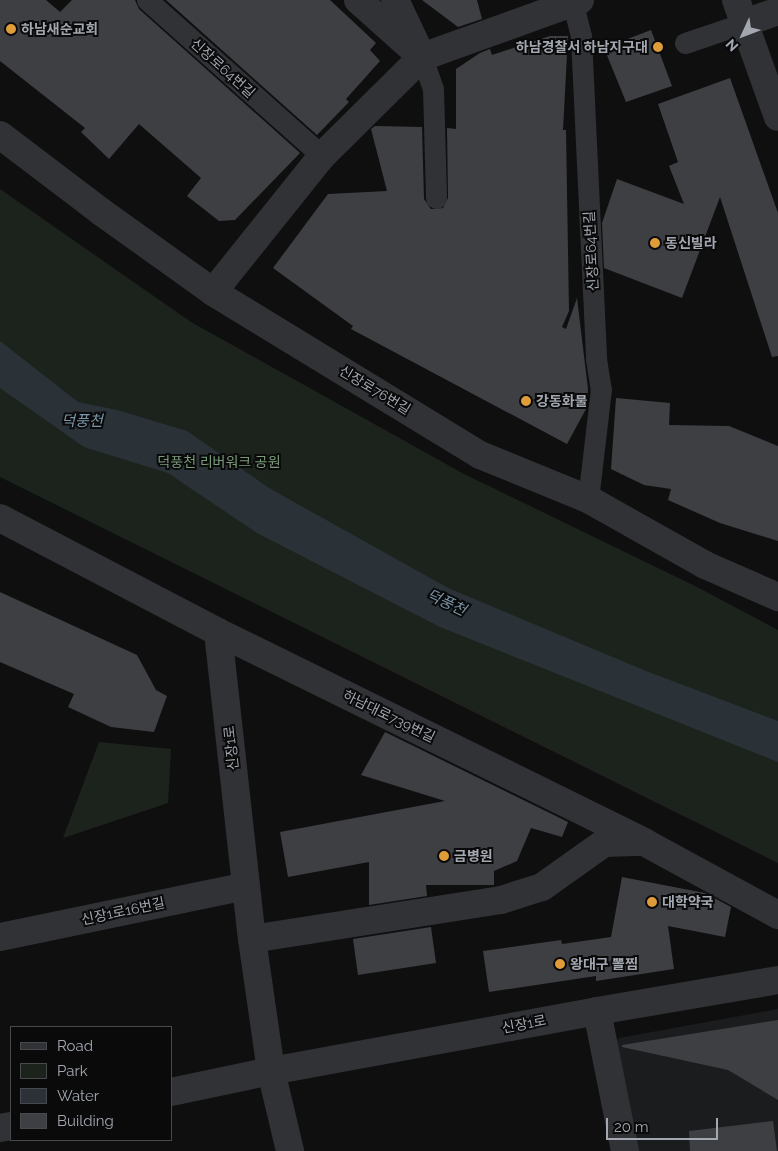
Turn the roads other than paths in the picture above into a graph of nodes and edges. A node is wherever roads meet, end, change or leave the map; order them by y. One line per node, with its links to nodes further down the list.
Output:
1 (147, 0): 11 (lane, 신장로64번길)
2 (358, 0): 8 (street)
3 (395, 0): 8 (street)
4 (575, 1): 8 (street, 신장로64번길); 14 (lane, 신장로64번길)
5 (740, 11): 6 (street); 7 (lane); 9 (street)
6 (778, 12)
7 (685, 43)
8 (422, 56): 11 (street, 신장로64번길); 12 (lane)
9 (778, 117)
10 (0, 135): 13 (street, 신장로76번길)
11 (322, 156): 13 (street, 신장로64번길)
12 (436, 198)
13 (213, 292): 14 (street, 신장로76번길)
14 (588, 499): 16 (street, 신장로76번길)
15 (0, 518): 17 (street, 하남대로739번길)
16 (778, 597)
17 (218, 632): 18 (street, 하남대로739번길); 19 (street, 신장1로)
18 (644, 842): 20 (street, 하남대로739번길); 22 (street)
19 (246, 886): 21 (street, 신장1로16번길); 22 (street, 신장1로)
20 (778, 915)
21 (0, 937)
22 (252, 939): 25 (street, 신장1로)
23 (778, 980): 24 (street, 신장1로)
24 (597, 1011): 25 (street, 신장1로); 28 (street)
25 (271, 1071): 26 (street, 신장1로); 27 (street)
26 (172, 1092)
27 (290, 1151)
28 (625, 1151)

